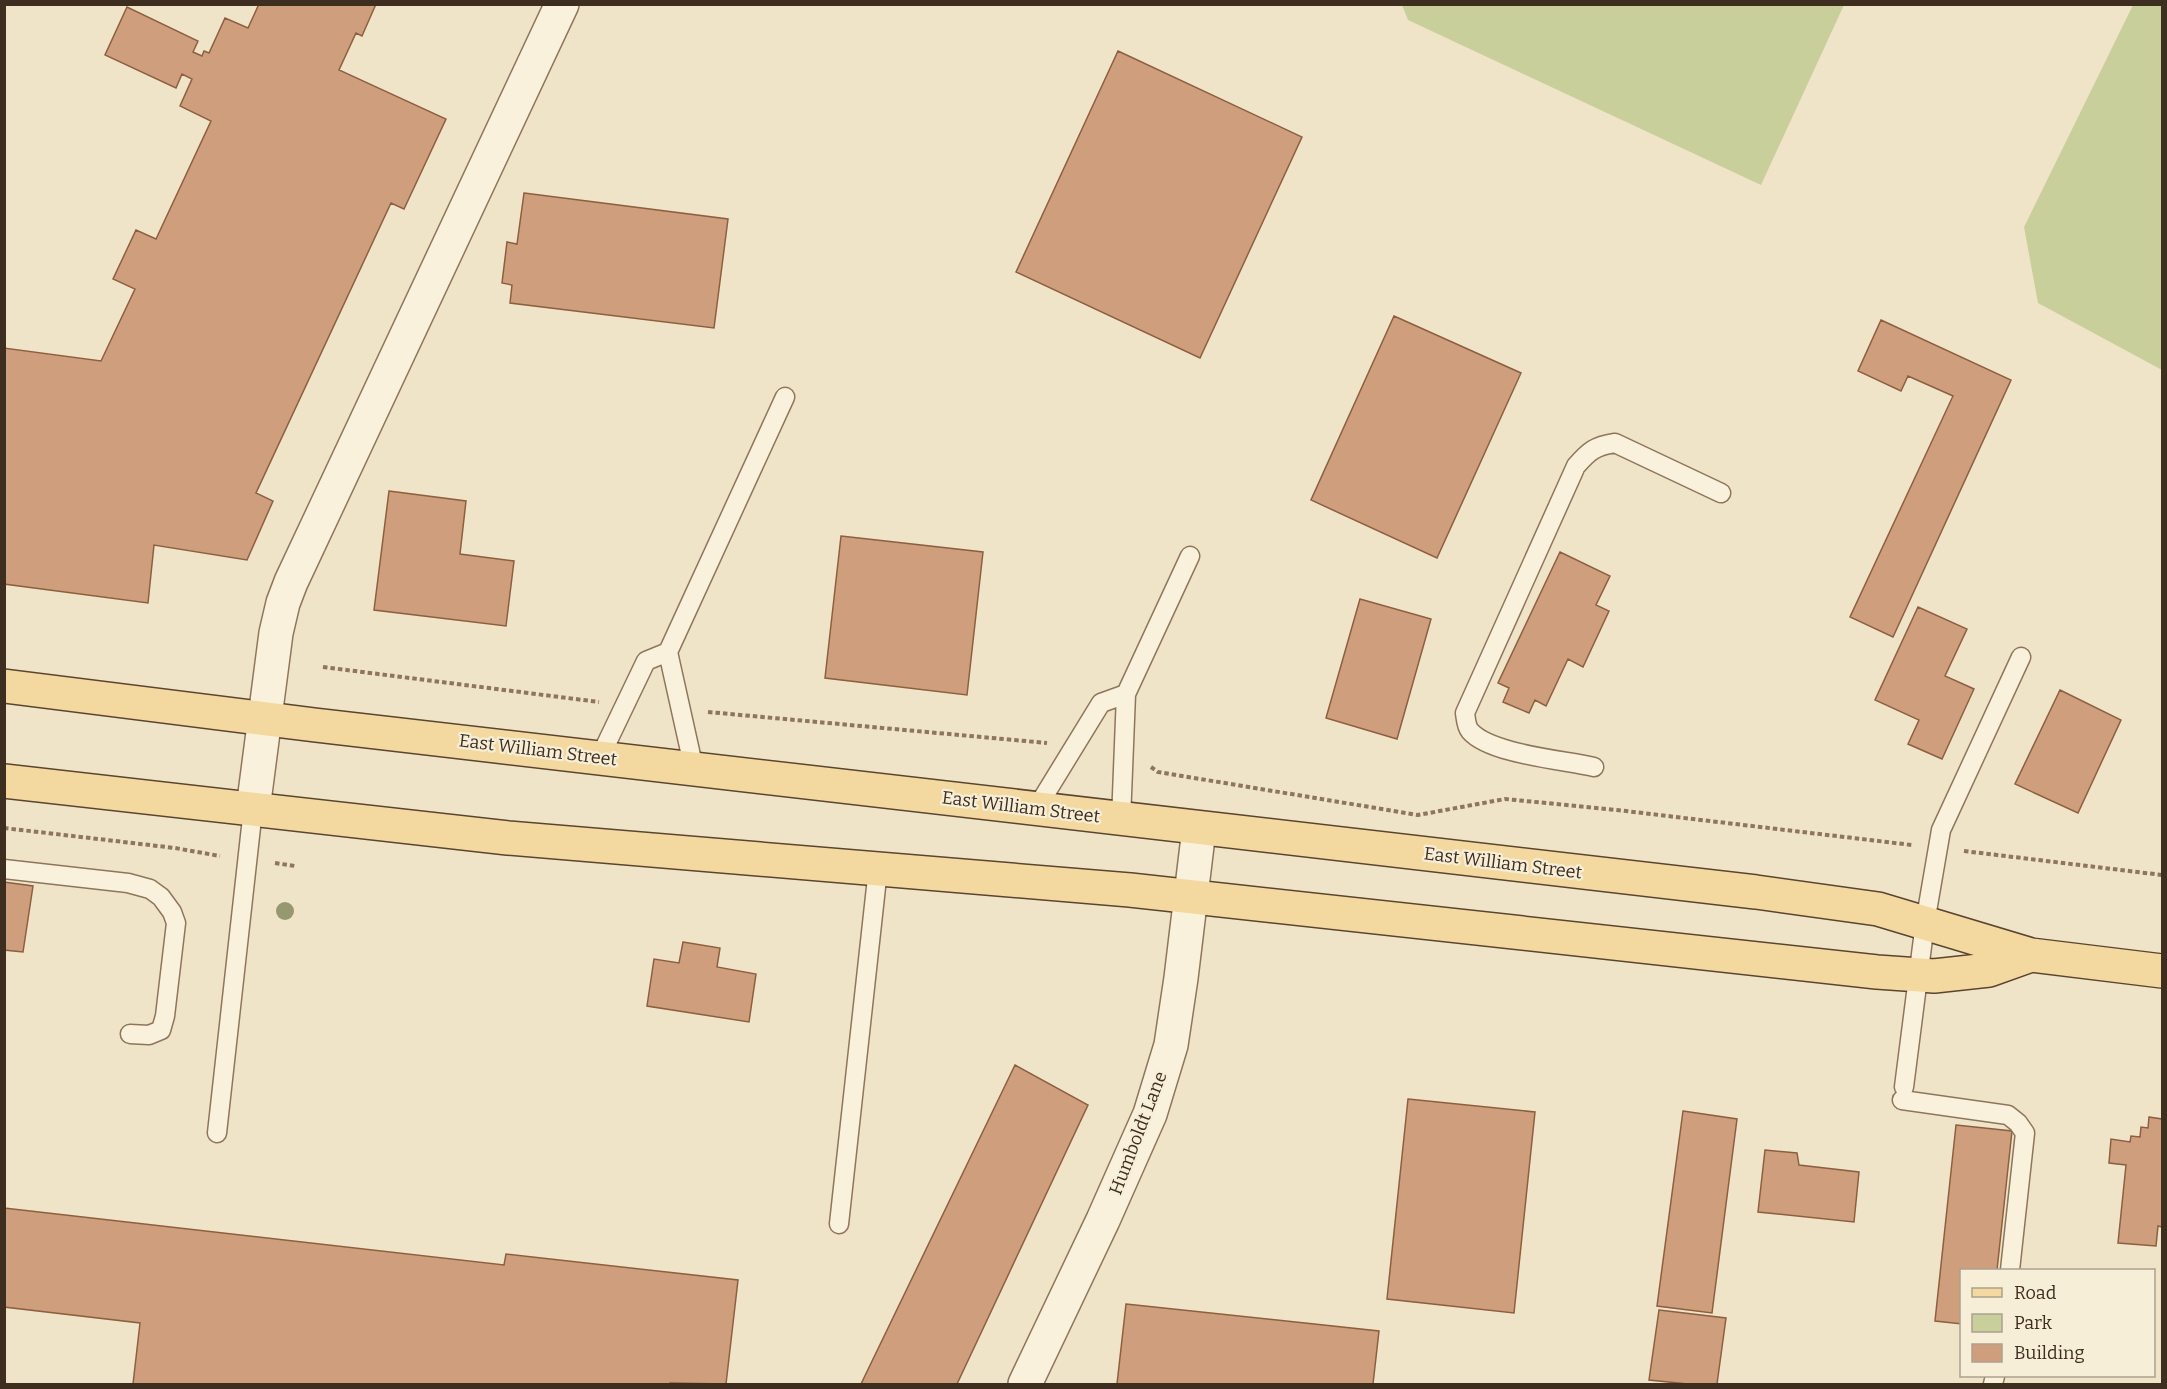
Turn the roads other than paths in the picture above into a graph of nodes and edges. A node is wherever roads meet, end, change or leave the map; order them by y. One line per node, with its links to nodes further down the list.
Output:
1 (562, 4): 9 (street)
2 (785, 397): 5 (lane)
3 (1721, 493): 11 (lane)
4 (1190, 556): 8 (lane)
5 (668, 652): 10 (lane); 12 (lane)
6 (2021, 657): 21 (lane)
7 (4, 686): 9 (main road, East William Street)
8 (1126, 694): 15 (lane); 16 (lane)
9 (264, 719): 10 (main road, East William Street); 14 (street)
10 (600, 757): 12 (main road, East William Street)
11 (1594, 766)
12 (694, 769): 15 (main road, East William Street)
13 (4, 781): 14 (main road, East William Street)
14 (254, 809): 19 (main road, East William Street); 26 (lane)
15 (1036, 809): 16 (main road, East William Street)
16 (1121, 820): 17 (main road, East William Street)
17 (1199, 829): 20 (street, Humboldt Lane); 21 (main road, East William Street)
18 (4, 869): 25 (lane)
19 (878, 869): 20 (main road, East William Street); 27 (lane)
20 (1191, 897): 24 (main road, East William Street); 29 (street, Humboldt Lane)
21 (1925, 923): 22 (main road, East William Street); 24 (lane)
22 (2031, 956): 23 (main road, East William Street); 24 (main road, East William Street)
23 (2163, 971)
24 (1918, 975): 28 (lane)
25 (130, 1034)
26 (217, 1132)
27 (839, 1224)
28 (2010, 1269)
29 (1025, 1384)

